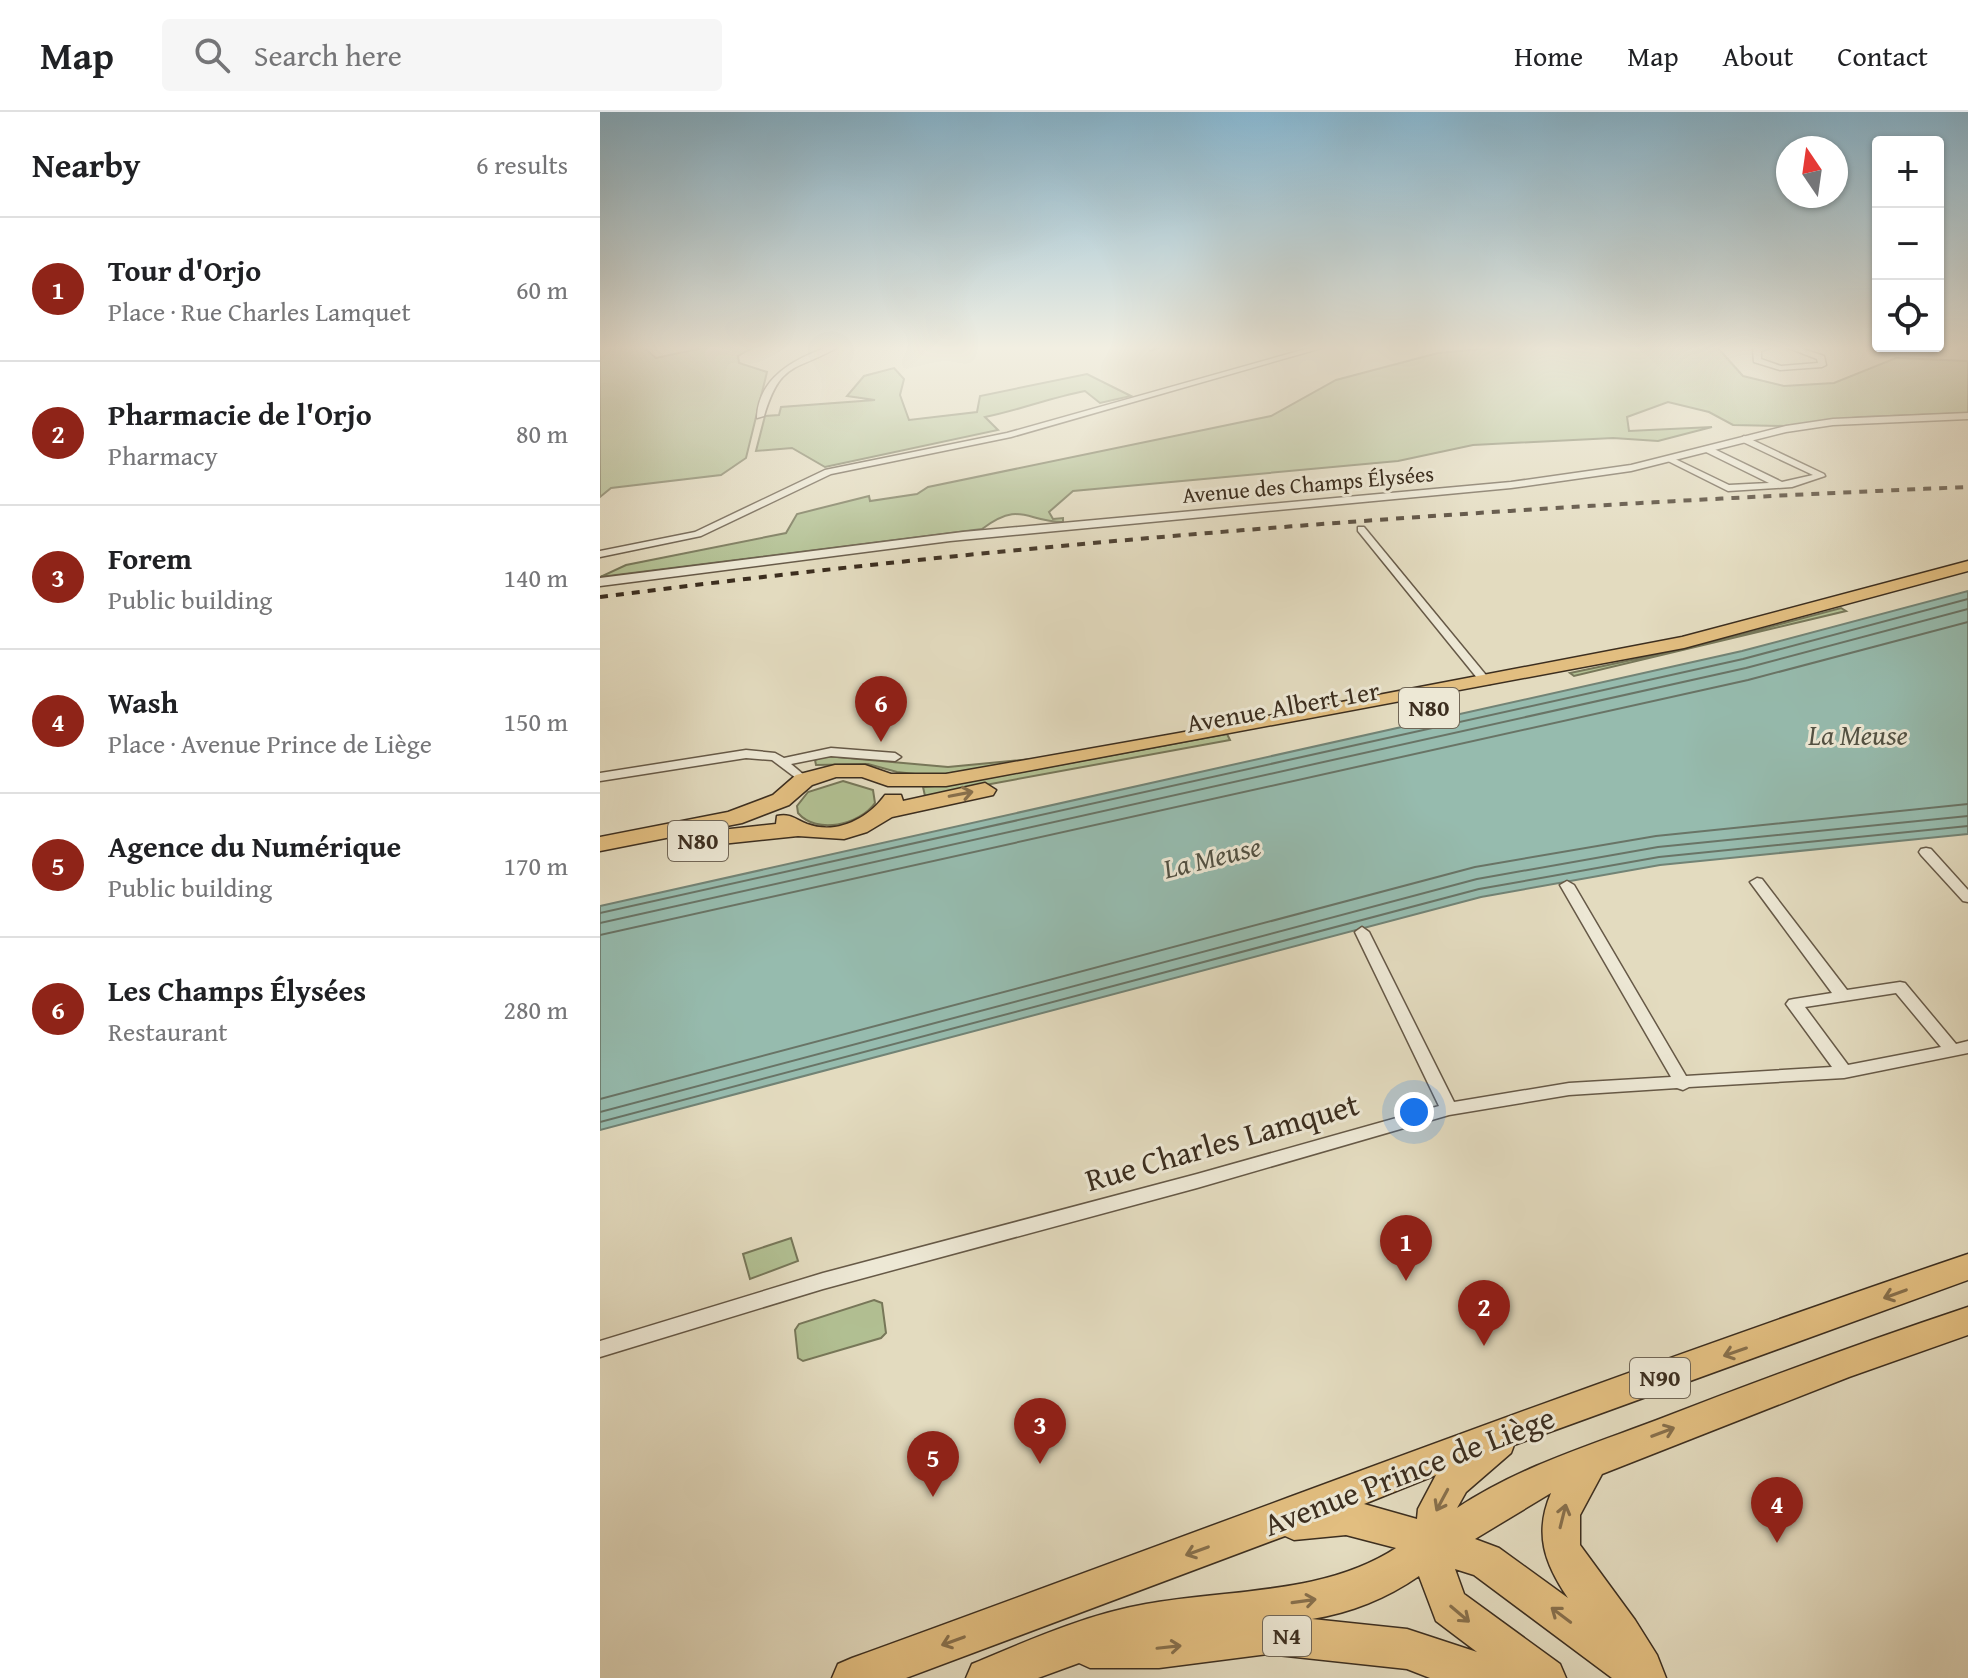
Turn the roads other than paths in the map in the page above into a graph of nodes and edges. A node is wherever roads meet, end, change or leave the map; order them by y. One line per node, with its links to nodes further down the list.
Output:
1 (1061, 420): 8 (street)
2 (1871, 420): 3 (street, Avenue des Champs Élysées)
3 (1744, 439): 4 (street, Avenue des Champs Élysées); 6 (street)
4 (1707, 449): 5 (street, Avenue des Champs Élysées); 6 (street)
5 (1668, 459): 6 (street); 11 (street, Avenue des Champs Élysées)
6 (1782, 485)
7 (1361, 529): 12 (street)
8 (600, 554)
9 (1968, 566): 12 (main road, Avenue Albert 1er / N80)
10 (1968, 580): 12 (main road, Avenue Albert 1er / N80)
11 (600, 582)
12 (1488, 689): 13 (main road, Avenue Albert 1er / N80)
13 (1401, 706): 18 (main road, Avenue Albert 1er / N80); 20 (main road, Avenue Albert 1er / N80, one-way to 13)
14 (895, 757): 15 (street)
15 (783, 762): 16 (street); 17 (street)
16 (600, 777)
17 (804, 780): 18 (main road, Avenue Albert 1er); 19 (main road, Avenue Albert 1er)
18 (888, 780): 20 (main road)
19 (781, 800): 21 (main road); 22 (main road, Avenue Albert 1er / N80)
20 (885, 812): 21 (main road, Avenue Albert 1er)
21 (797, 829): 24 (main road, Avenue Albert 1er / N80)
22 (600, 844)
23 (1926, 852): 27 (street)
24 (600, 859)
25 (1757, 882): 29 (street)
26 (1567, 885): 32 (street)
27 (1968, 898)
28 (1362, 932): 33 (street)
29 (1843, 996): 30 (street); 31 (street)
30 (1960, 1048): 31 (street, Rue Charles Lamquet)
31 (1844, 1072): 32 (street, Rue Charles Lamquet)
32 (1683, 1084): 33 (street, Rue Charles Lamquet)
33 (1449, 1109): 36 (street, Rue Charles Lamquet)
34 (1968, 1267): 37 (main road, Avenue Prince de Liège / N90, one-way to 37)
35 (1968, 1321): 38 (main road, Avenue Prince de Liège / N90, one-way to 35)
36 (600, 1349)
37 (1513, 1431): 39 (main road, Avenue Prince de Liège / N90); 40 (main road, one-way to 40)
38 (1590, 1460): 40 (main road, Avenue Prince de Liège / N90); 46 (main road, one-way to 38)
39 (1270, 1524): 40 (main road); 42 (main road, Avenue Prince de Liège, one-way to 42)
40 (1435, 1543): 41 (main road, Avenue Prince de Liège / N90, one-way to 40); 45 (main road, one-way to 45); 46 (main road, one-way to 40)
41 (1064, 1648): 43 (main road, Avenue Prince de Liège / N4); 44 (main road, N4, one-way to 44)
42 (852, 1678)
43 (986, 1678)
44 (1506, 1678)
45 (1546, 1678)
46 (1647, 1678)

